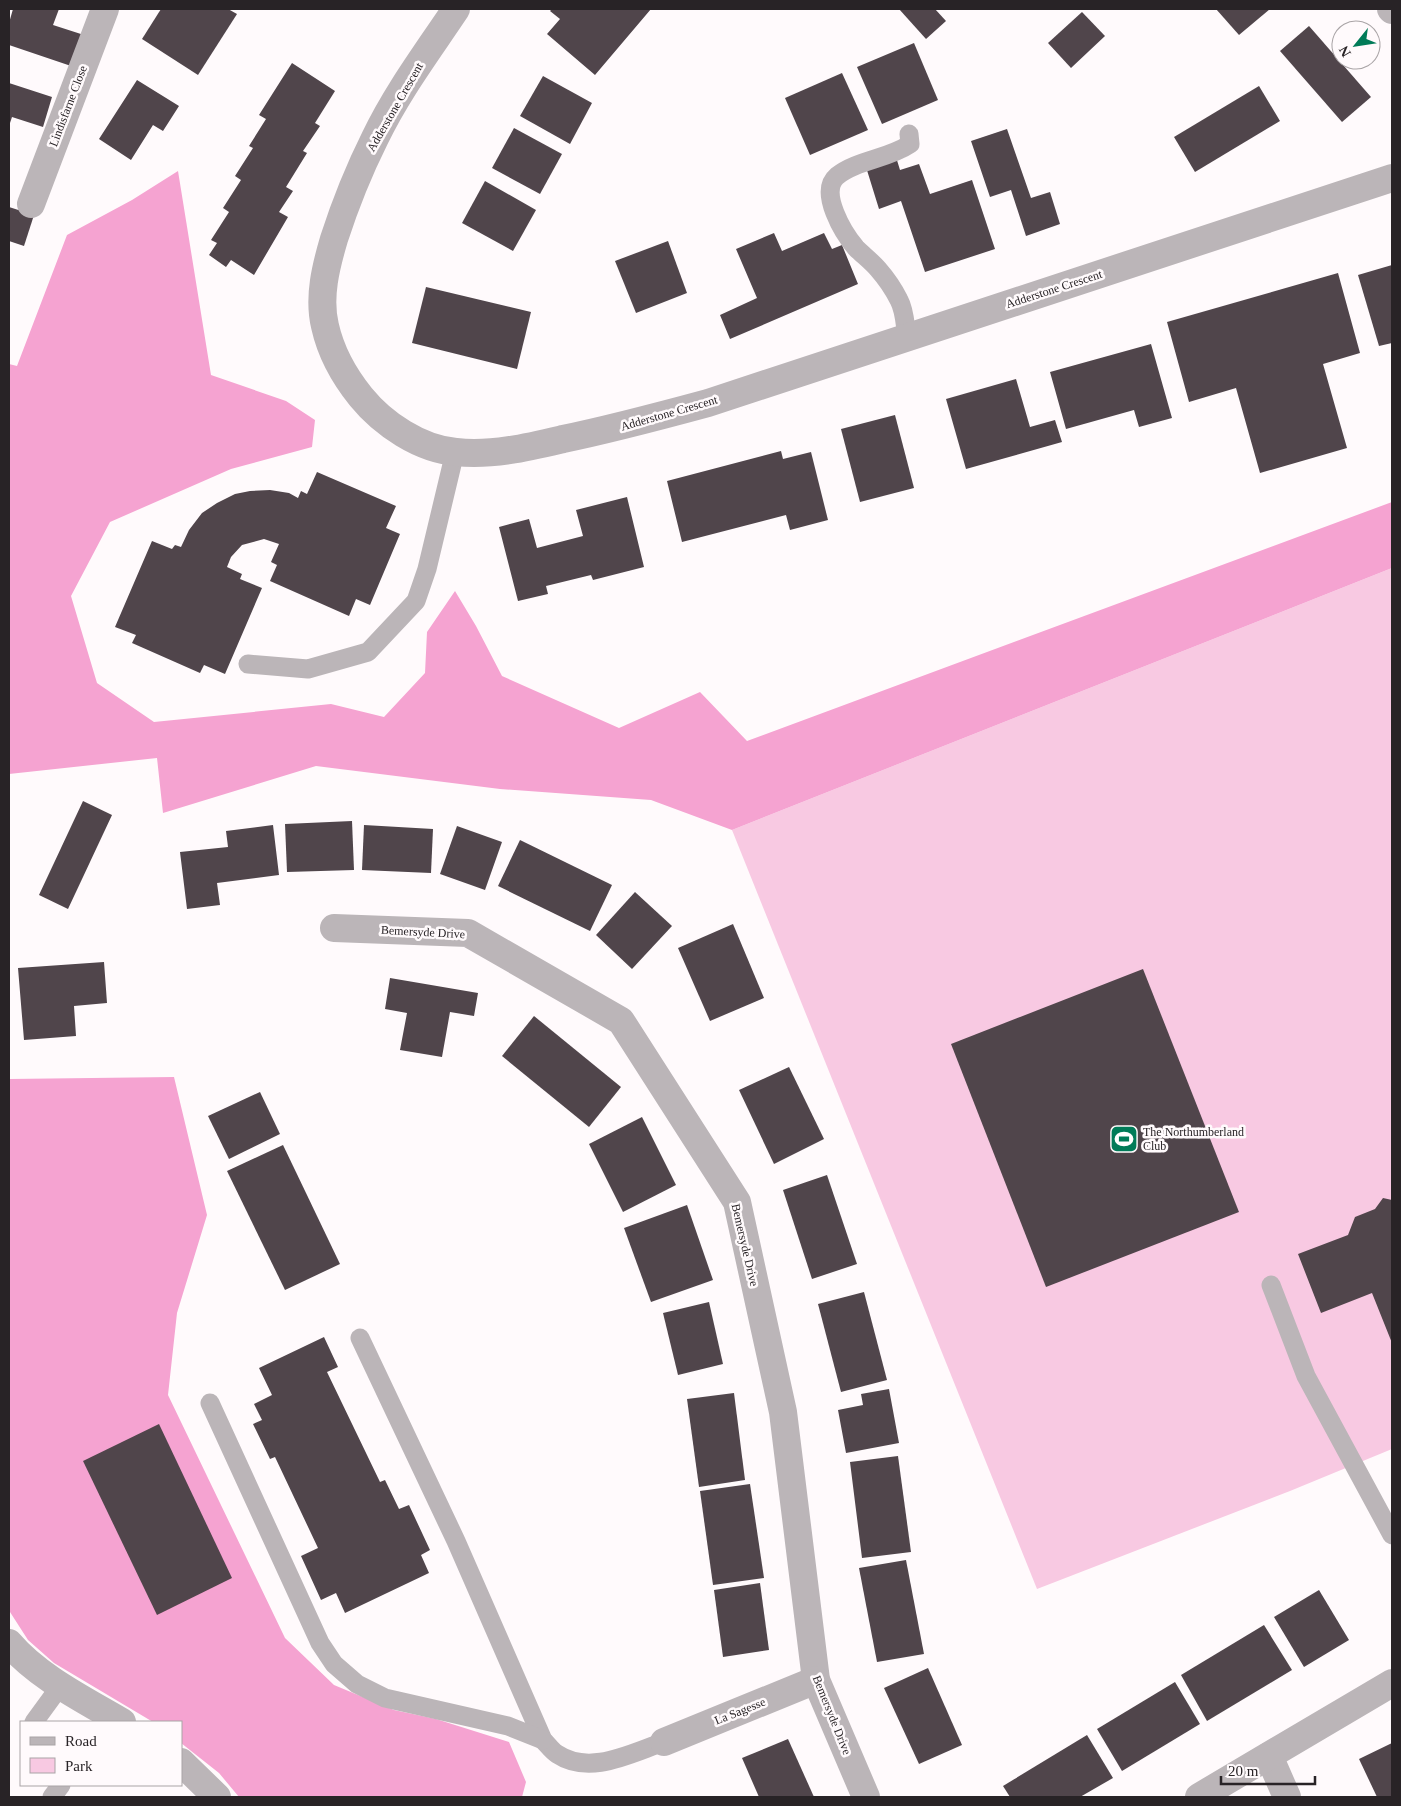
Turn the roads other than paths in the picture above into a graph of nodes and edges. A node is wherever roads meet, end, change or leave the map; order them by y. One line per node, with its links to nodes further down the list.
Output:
1 (105, 9): 5 (street, Lindisfarne Close)
2 (456, 9): 7 (street, Adderstone Crescent)
3 (909, 134): 6 (lane)
4 (1392, 178): 6 (street, Adderstone Crescent)
5 (31, 204)
6 (908, 337): 7 (street, Adderstone Crescent)
7 (455, 452): 8 (lane)
8 (248, 664)
9 (334, 928): 15 (street, Bemersyde Drive)
10 (1270, 1285): 13 (lane)
11 (360, 1338): 20 (lane)
12 (210, 1403): 20 (lane)
13 (1392, 1535)
14 (9, 1643): 17 (street)
15 (816, 1680): 21 (street, La Sagesse); 27 (street, Bemersyde Drive)
16 (1392, 1683): 22 (street)
17 (61, 1686): 18 (lane); 19 (street)
18 (35, 1721)
19 (120, 1721)
20 (543, 1740): 21 (lane)
21 (664, 1742)
22 (1269, 1756): 28 (street); 29 (street)
23 (182, 1763): 26 (street)
24 (60, 1786): 25 (lane)
25 (52, 1797)
26 (217, 1797)
27 (866, 1797)
28 (1199, 1797)
29 (1287, 1797)

